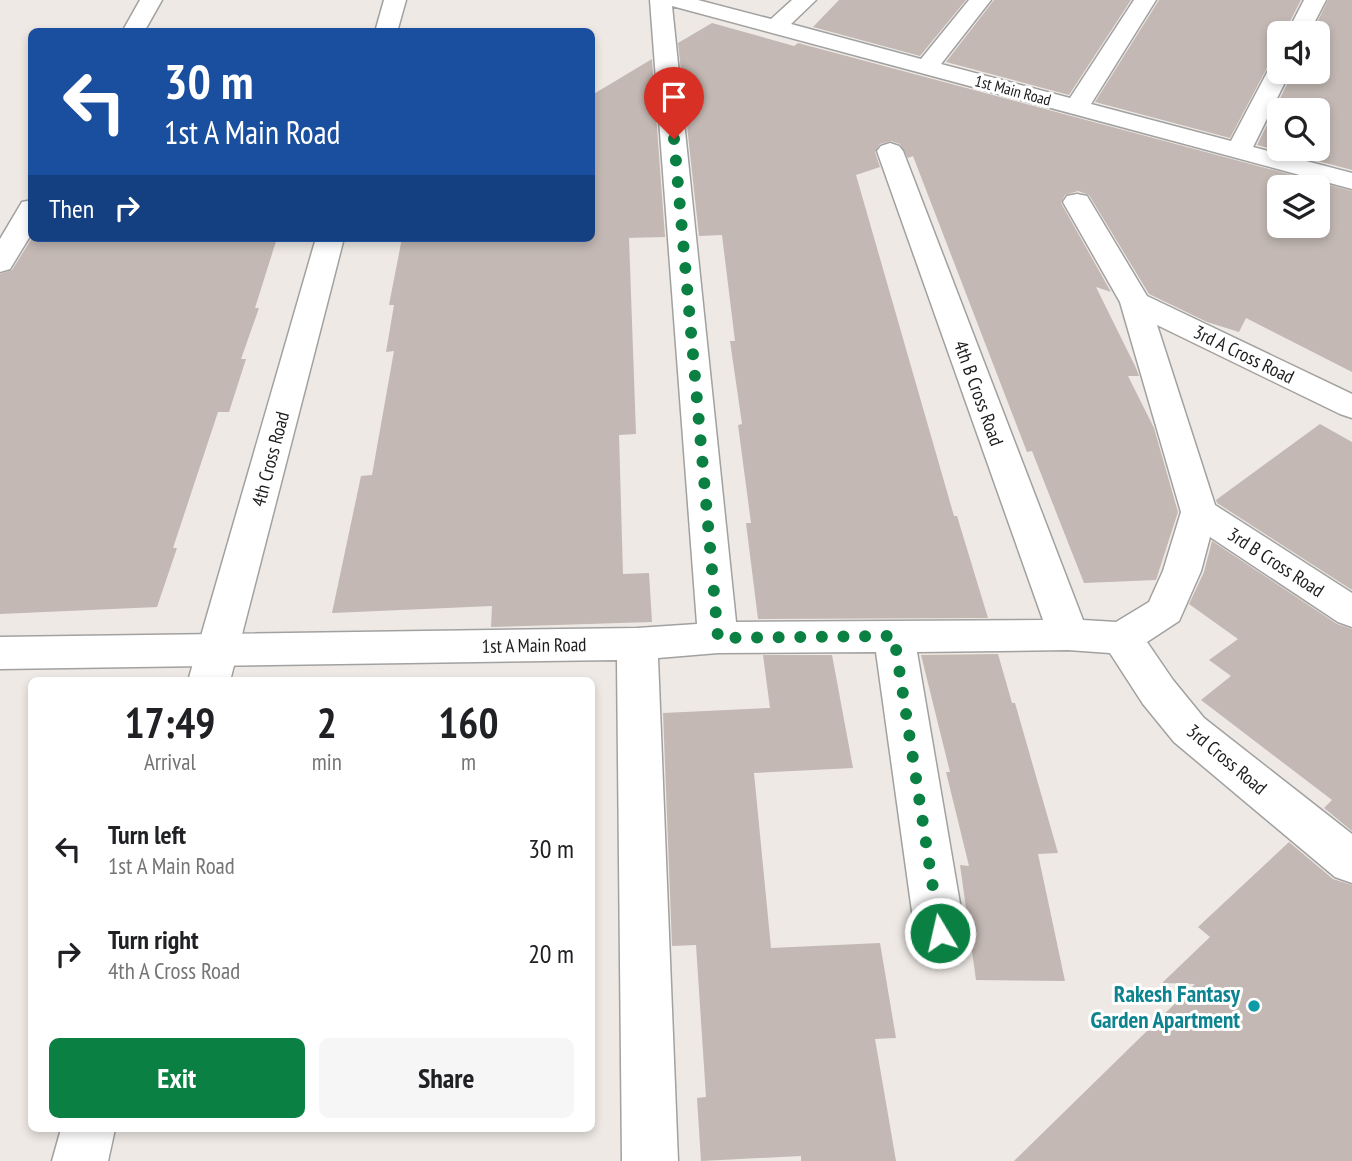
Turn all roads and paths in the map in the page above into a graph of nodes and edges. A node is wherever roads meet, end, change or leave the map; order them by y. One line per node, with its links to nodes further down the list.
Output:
1 (151, 0): 11 (street)
2 (395, 0): 12 (street)
3 (661, 0): 29 (street)
4 (674, 0): 10 (street, 1st Main Road)
5 (805, 0): 10 (street)
6 (980, 0): 13 (street)
7 (1145, 0): 15 (street)
8 (1315, 0): 9 (street)
9 (1304, 21)
10 (775, 27): 13 (street, 1st Main Road)
11 (135, 28)
12 (387, 28)
13 (926, 66): 15 (street, 1st Main Road)
14 (1272, 84): 16 (street)
15 (1077, 107): 16 (street, 1st Main Road)
16 (1239, 150): 18 (street, 1st Main Road)
17 (890, 151): 27 (street, 4th B Cross Road)
18 (1352, 181)
19 (1077, 202): 23 (street)
20 (28, 215): 22 (street)
21 (329, 242): 33 (street, 4th Cross Road)
22 (0, 263)
23 (1135, 302): 24 (street, 3rd A Cross Road); 25 (street)
24 (1347, 398)
25 (1199, 512): 26 (street, 3rd B Cross Road); 30 (street)
26 (1352, 612)
27 (1068, 635): 28 (street, 1st A Main Road); 30 (street, 1st A Main Road)
28 (894, 636): 29 (street, 1st A Main Road); 35 (street)
29 (718, 638): 31 (street, 1st A Main Road)
30 (1122, 638): 34 (street, 3rd Cross Road)
31 (637, 644): 33 (street, 1st A Main Road); 38 (street)
32 (0, 653): 33 (street, 1st A Main Road)
33 (214, 665)
34 (1352, 862)
35 (940, 933)
36 (87, 1132): 37 (street)
37 (80, 1161)
38 (650, 1161)

